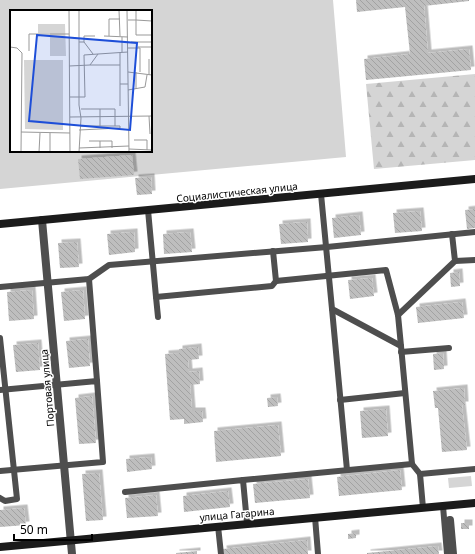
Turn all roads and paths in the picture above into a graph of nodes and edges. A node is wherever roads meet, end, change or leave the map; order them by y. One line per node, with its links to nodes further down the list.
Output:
1 (475, 179): 2 (main road, Социалистическая улица)
2 (321, 194): 3 (main road, Социалистическая улица); 8 (lane)
3 (148, 210): 4 (main road, Социалистическая улица); 11 (lane)
4 (42, 220): 5 (main road, Социалистическая улица); 16 (street, Портовая улица)
5 (0, 224)
6 (475, 232): 7 (lane)
7 (452, 234): 8 (lane); 12 (lane)
8 (326, 247): 9 (lane); 13 (lane)
9 (273, 251): 11 (lane); 15 (lane)
10 (475, 260): 12 (lane)
11 (153, 261): 14 (lane); 18 (lane)
12 (455, 261): 20 (lane)
13 (329, 276): 15 (lane); 19 (lane); 20 (lane)
14 (89, 279): 16 (lane); 25 (lane)
15 (276, 281): 18 (lane)
16 (47, 283): 17 (lane); 26 (street, Портовая улица)
17 (0, 287)
18 (156, 297): 21 (lane)
19 (332, 309): 24 (lane); 29 (lane)
20 (398, 315): 24 (lane)
21 (158, 317)
22 (0, 338): 27 (lane)
23 (449, 348): 24 (lane)
24 (401, 349): 28 (lane)
25 (97, 381): 26 (lane); 31 (lane)
26 (56, 384): 27 (lane); 31 (street, Портовая улица)
27 (3, 390): 32 (lane)
28 (405, 393): 29 (lane); 30 (lane)
29 (340, 400): 35 (lane)
30 (412, 464): 35 (lane); 36 (lane)
31 (64, 465): 32 (lane); 47 (street, Портовая улица)
32 (14, 469): 34 (lane); 39 (lane)
33 (475, 469): 36 (lane)
34 (0, 470)
35 (347, 470): 37 (lane)
36 (420, 474): 42 (lane)
37 (243, 480): 38 (lane); 45 (lane)
38 (125, 492)
39 (0, 498)
40 (475, 503): 41 (main road, улица Гагарина)
41 (443, 506): 42 (main road, улица Гагарина); 52 (lane)
42 (423, 508): 43 (main road, улица Гагарина)
43 (315, 517): 45 (main road, улица Гагарина); 51 (lane)
44 (450, 520): 53 (street)
45 (247, 523): 46 (main road, улица Гагарина)
46 (218, 526): 47 (main road, улица Гагарина); 50 (lane)
47 (71, 539): 48 (main road, улица Гагарина); 49 (street, Портовая улица)
48 (0, 547)
49 (72, 554)
50 (221, 554)
51 (318, 554)
52 (447, 554)
53 (453, 554)

